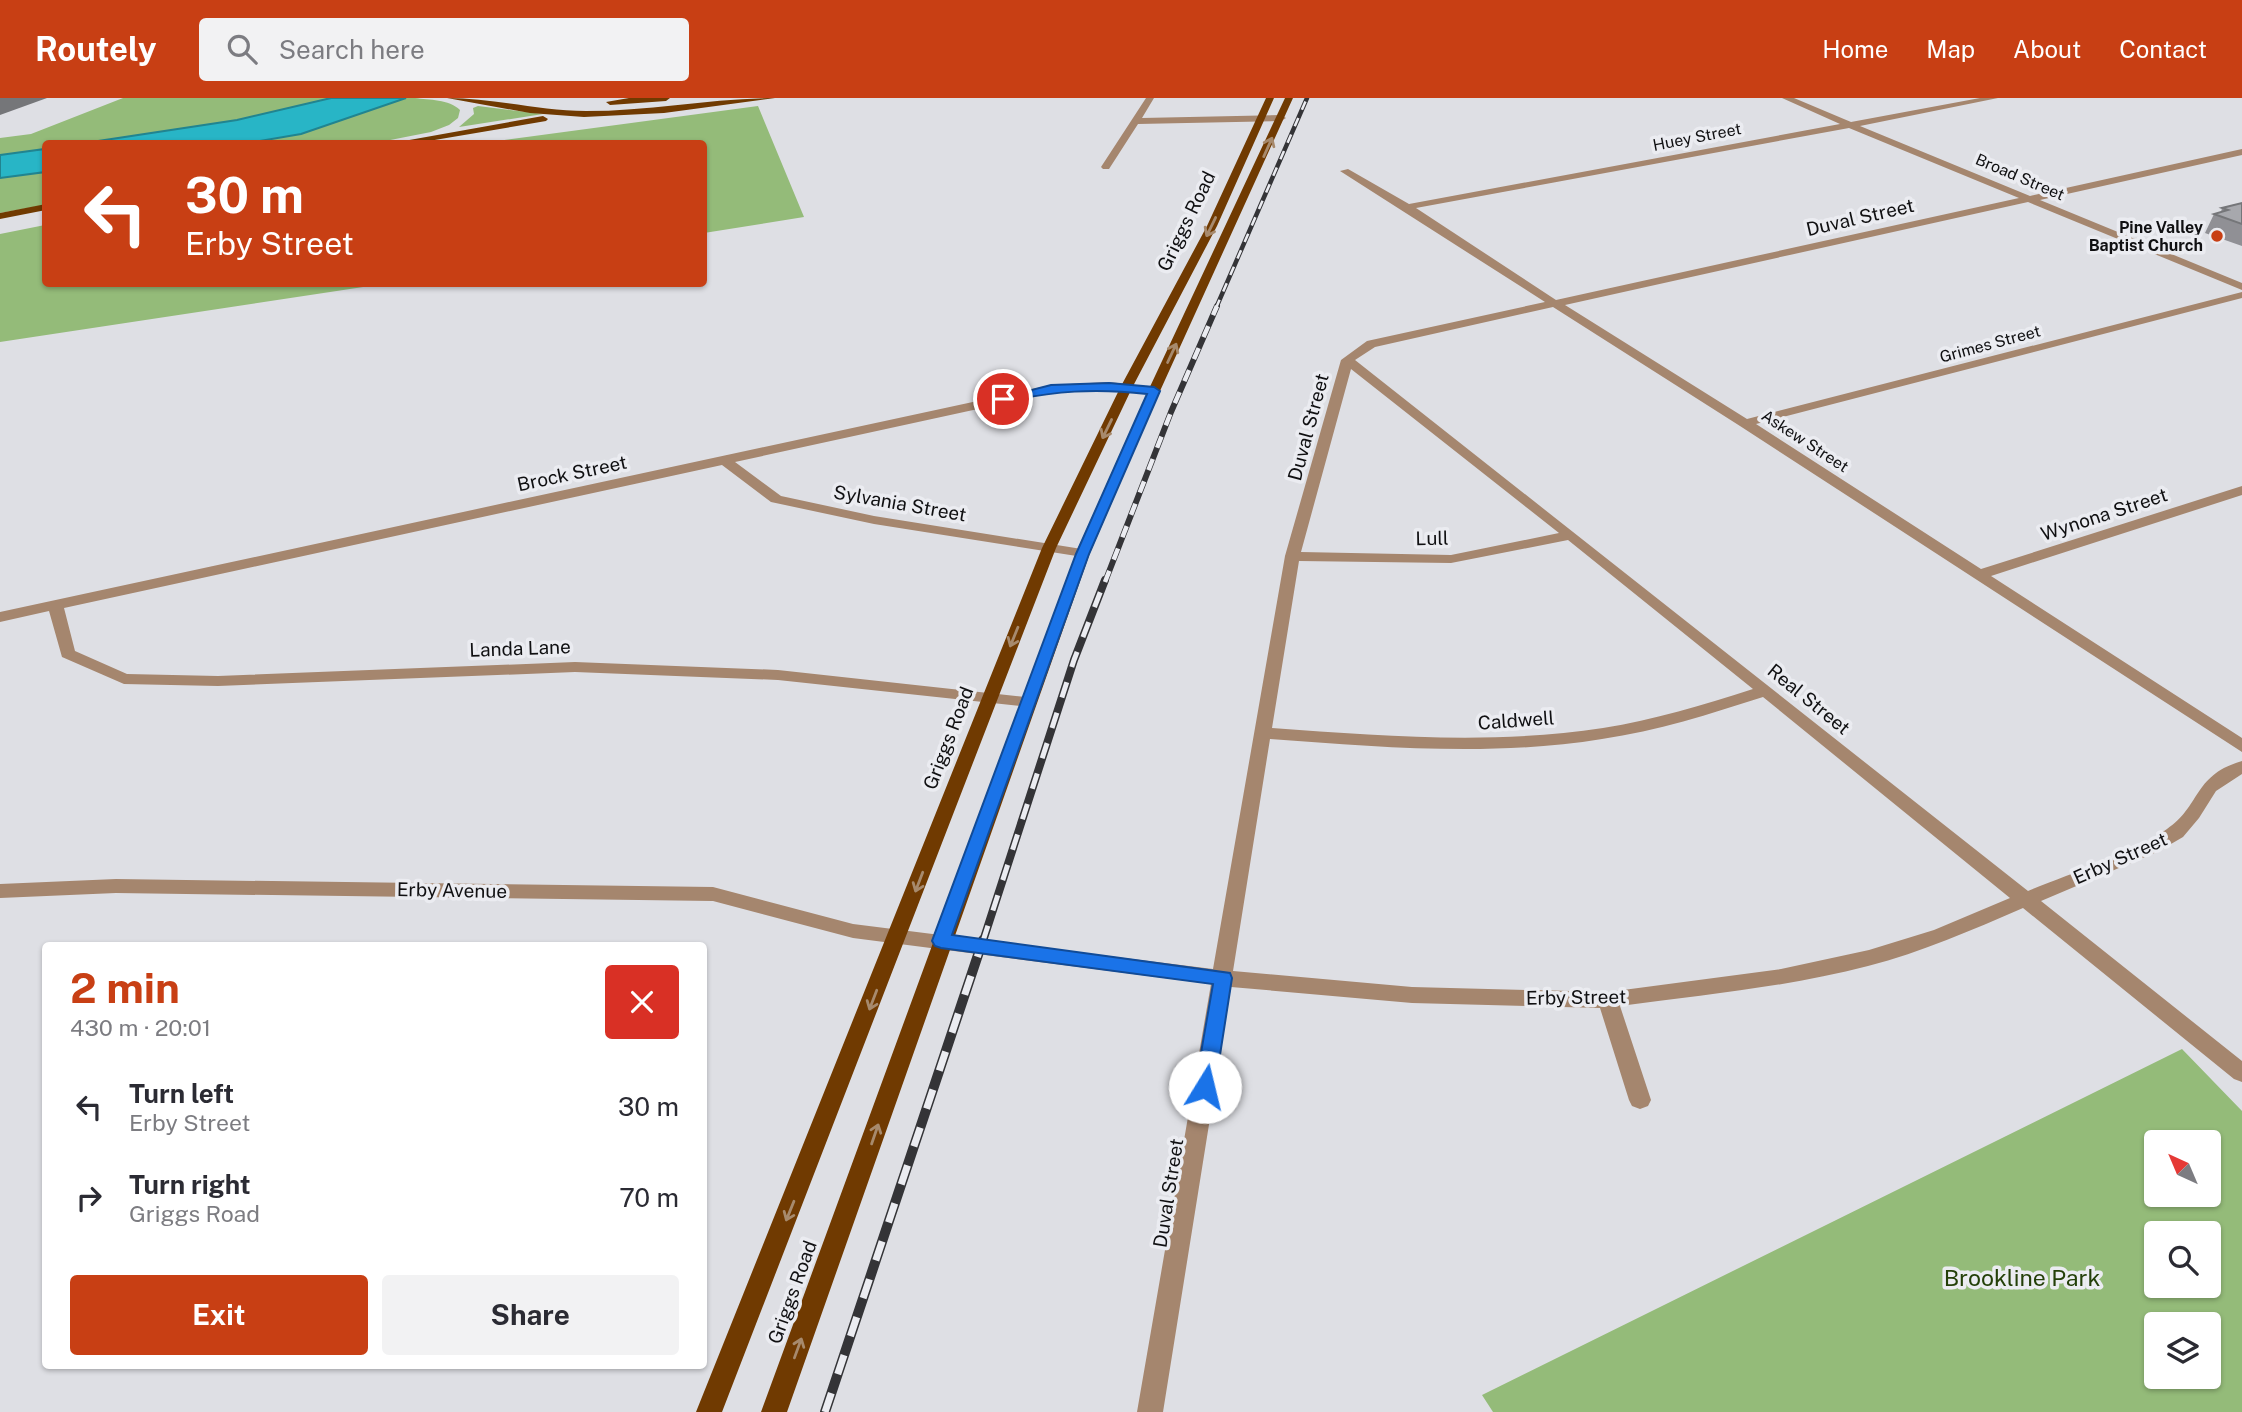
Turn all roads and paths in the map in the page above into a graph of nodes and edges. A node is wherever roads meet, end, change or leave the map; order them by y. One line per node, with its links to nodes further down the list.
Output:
1 (669, 98): 12 (main road)
2 (704, 98): 15 (main road)
3 (771, 98): 10 (main road)
4 (1150, 98): 18 (street)
5 (1270, 98): 16 (main road, Griggs Road)
6 (1290, 98): 17 (main road, Griggs Road)
7 (1786, 98): 21 (street, Broad Street)
8 (1993, 98): 21 (street, Huey Street)
9 (456, 99): 11 (main road); 13 (main road); 15 (main road)
10 (716, 101): 14 (main road)
11 (561, 102)
12 (602, 102)
13 (466, 109)
14 (640, 113): 15 (main road); 20 (main road)
15 (576, 114): 23 (main road)
16 (1261, 118): 17 (street); 18 (street); 38 (main road, Griggs Road, one-way to 38)
17 (1281, 118): 39 (main road, Griggs Road, one-way to 17)
18 (1135, 121): 26 (street)
19 (458, 124): 23 (main road)
20 (560, 124)
21 (1850, 124): 28 (street, Broad Street); 29 (street, Huey Street)
22 (547, 126): 24 (main road)
23 (413, 140)
24 (458, 140)
25 (2242, 152): 28 (street, Duval Street)
26 (1106, 167)
27 (1345, 171): 29 (street, Askew Street)
28 (2031, 199): 34 (street, Broad Street); 36 (street, Duval Street)
29 (1407, 207): 36 (street, Askew Street)
30 (42, 208): 31 (main road)
31 (0, 216)
32 (42, 217): 33 (main road)
33 (0, 225)
34 (2242, 287)
35 (2242, 295): 40 (street, Grimes Street)
36 (1555, 304): 37 (street, Duval Street); 40 (street, Askew Street)
37 (1346, 360): 43 (street, Real Street); 46 (street, Duval Street)
38 (1126, 388): 39 (street, Brock Street); 41 (street, Brock Street); 44 (main road, Griggs Road, one-way to 44)
39 (1154, 391): 45 (main road, Griggs Road)
40 (1745, 423): 47 (street, Askew Street)
41 (723, 459): 44 (street, Sylvania Street); 48 (street, Brock Street)
42 (2242, 490): 47 (street, Wynona Street)
43 (1571, 535): 46 (street, Lull); 50 (street, Real Street)
44 (1049, 548): 45 (street, Sylvania Street); 51 (main road, Griggs Road, one-way to 51)
45 (1083, 554): 52 (main road, Griggs Road)
46 (1292, 556): 53 (street, Duval Street)
47 (1978, 575): 54 (street, Askew Street)
48 (55, 605): 49 (street, Brock Street); 51 (street, Landa Lane)
49 (0, 617)
50 (1765, 691): 53 (street, Caldwell); 57 (street, Real Street)
51 (990, 697): 52 (street, Landa Lane); 58 (main road, Griggs Road, one-way to 58)
52 (1028, 702): 59 (main road, Griggs Road)
53 (1264, 733): 60 (street, Duval Street)
54 (2242, 746)
55 (2242, 767): 57 (street, Erby Street)
56 (0, 891): 58 (street, Erby Avenue)
57 (2027, 899): 61 (street, Erby Street); 62 (street, Real Street)
58 (898, 936): 59 (street, Erby Street); 64 (main road, Griggs Road, one-way to 64)
59 (941, 941): 60 (street, Erby Street); 65 (main road, Griggs Road, one-way to 59)
60 (1223, 978): 61 (street, Erby Street); 66 (street, Duval Street)
61 (1608, 1000): 63 (street)
62 (2242, 1073)
63 (1640, 1100)
64 (709, 1412)
65 (774, 1412)
66 (1150, 1412)

